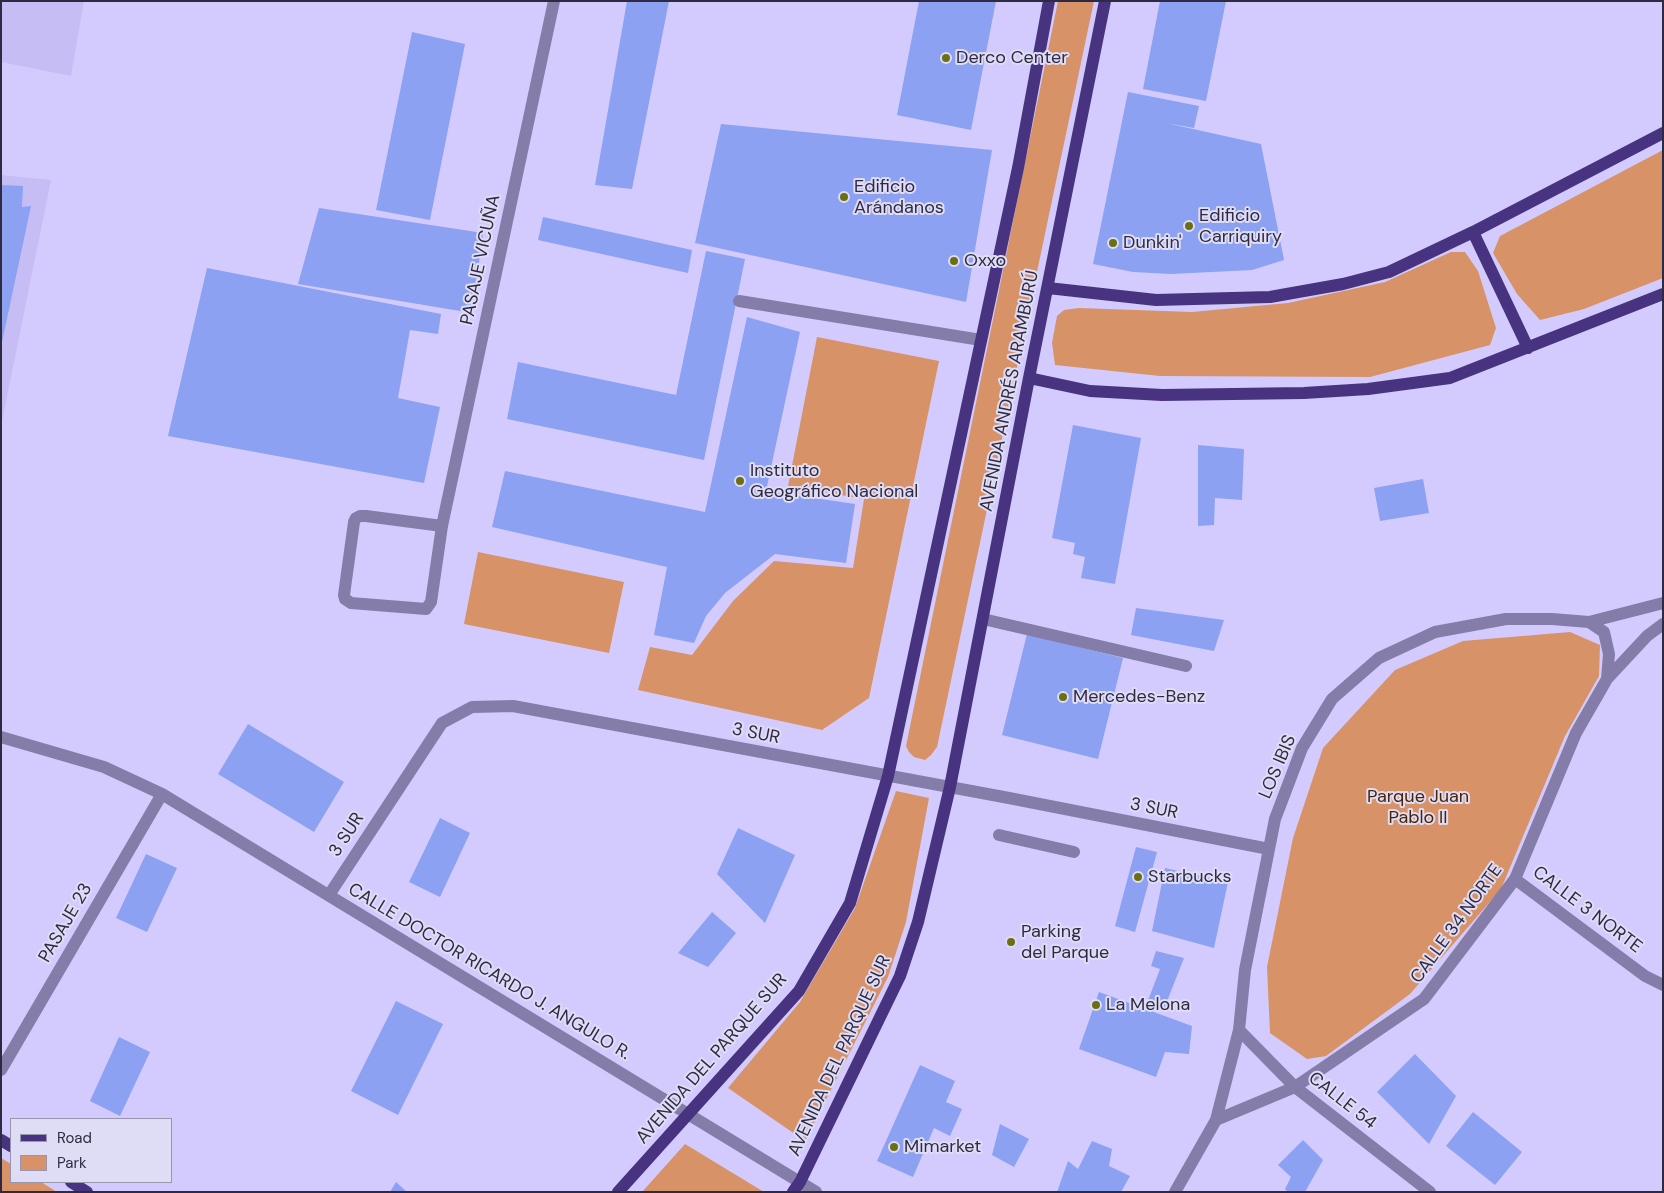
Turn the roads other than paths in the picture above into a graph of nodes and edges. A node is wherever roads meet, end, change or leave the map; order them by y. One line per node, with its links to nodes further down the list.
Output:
1 (554, 1): 12 (street, PASAJE VICUÑA)
2 (1049, 1): 9 (main road, AVENIDA ANDRÉS ARAMBURÚ)
3 (1105, 1): 6 (main road, AVENIDA ANDRÉS ARAMBURÚ)
4 (1663, 134): 5 (main road)
5 (1473, 232): 6 (main road); 10 (main road)
6 (1048, 288): 11 (main road, AVENIDA ANDRÉS ARAMBURÚ)
7 (1663, 294): 10 (main road)
8 (739, 301): 9 (street)
9 (981, 340): 20 (main road, AVENIDA ANDRÉS ARAMBURÚ)
10 (1528, 348): 11 (main road)
11 (1029, 378): 14 (main road, AVENIDA ANDRÉS ARAMBURÚ)
12 (442, 526): 12 (street, PASAJE VICUÑA)
13 (1663, 603): 15 (street, LOS IBIS)
14 (983, 619): 17 (street); 21 (main road, AVENIDA ANDRÉS ARAMBURÚ)
15 (1589, 622): 18 (street, CALLE 34 NORTE); 24 (street, LOS IBIS)
16 (1663, 624): 18 (street, CALLE 34 NORTE)
17 (1186, 666)
18 (1607, 679): 26 (street, CALLE 34 NORTE)
19 (1, 737): 22 (street, CALLE DOCTOR RICARDO J. ANGULO R.)
20 (888, 776): 21 (street, 3 SUR); 27 (street, 3 SUR); 32 (main road, AVENIDA DEL PARQUE SUR)
21 (950, 787): 24 (street, 3 SUR); 35 (main road, AVENIDA DEL PARQUE SUR)
22 (162, 794): 27 (street, CALLE DOCTOR RICARDO J. ANGULO R.); 30 (street, PASAJE 23)
23 (999, 835): 25 (street)
24 (1269, 850): 29 (street, LOS IBIS)
25 (1074, 852)
26 (1515, 879): 28 (street, CALLE 3 NORTE); 31 (street, CALLE 34 NORTE)
27 (329, 895): 32 (street, CALLE DOCTOR RICARDO J. ANGULO R.)
28 (1663, 986)
29 (1239, 1030): 31 (street, CALLE 54); 33 (street, LOS IBIS)
30 (1, 1070)
31 (1295, 1087): 33 (street, CALLE 34 NORTE); 40 (street, CALLE 54)
32 (687, 1114): 35 (street, CALLE DOCTOR RICARDO J. ANGULO R.); 37 (main road, AVENIDA DEL PARQUE SUR)
33 (1216, 1120): 39 (street, LOS IBIS)
34 (73, 1183): 36 (main road)
35 (797, 1187): 38 (street, CALLE DOCTOR RICARDO J. ANGULO R.)
36 (87, 1192)
37 (618, 1192)
38 (816, 1192)
39 (1175, 1192)
40 (1430, 1192)

